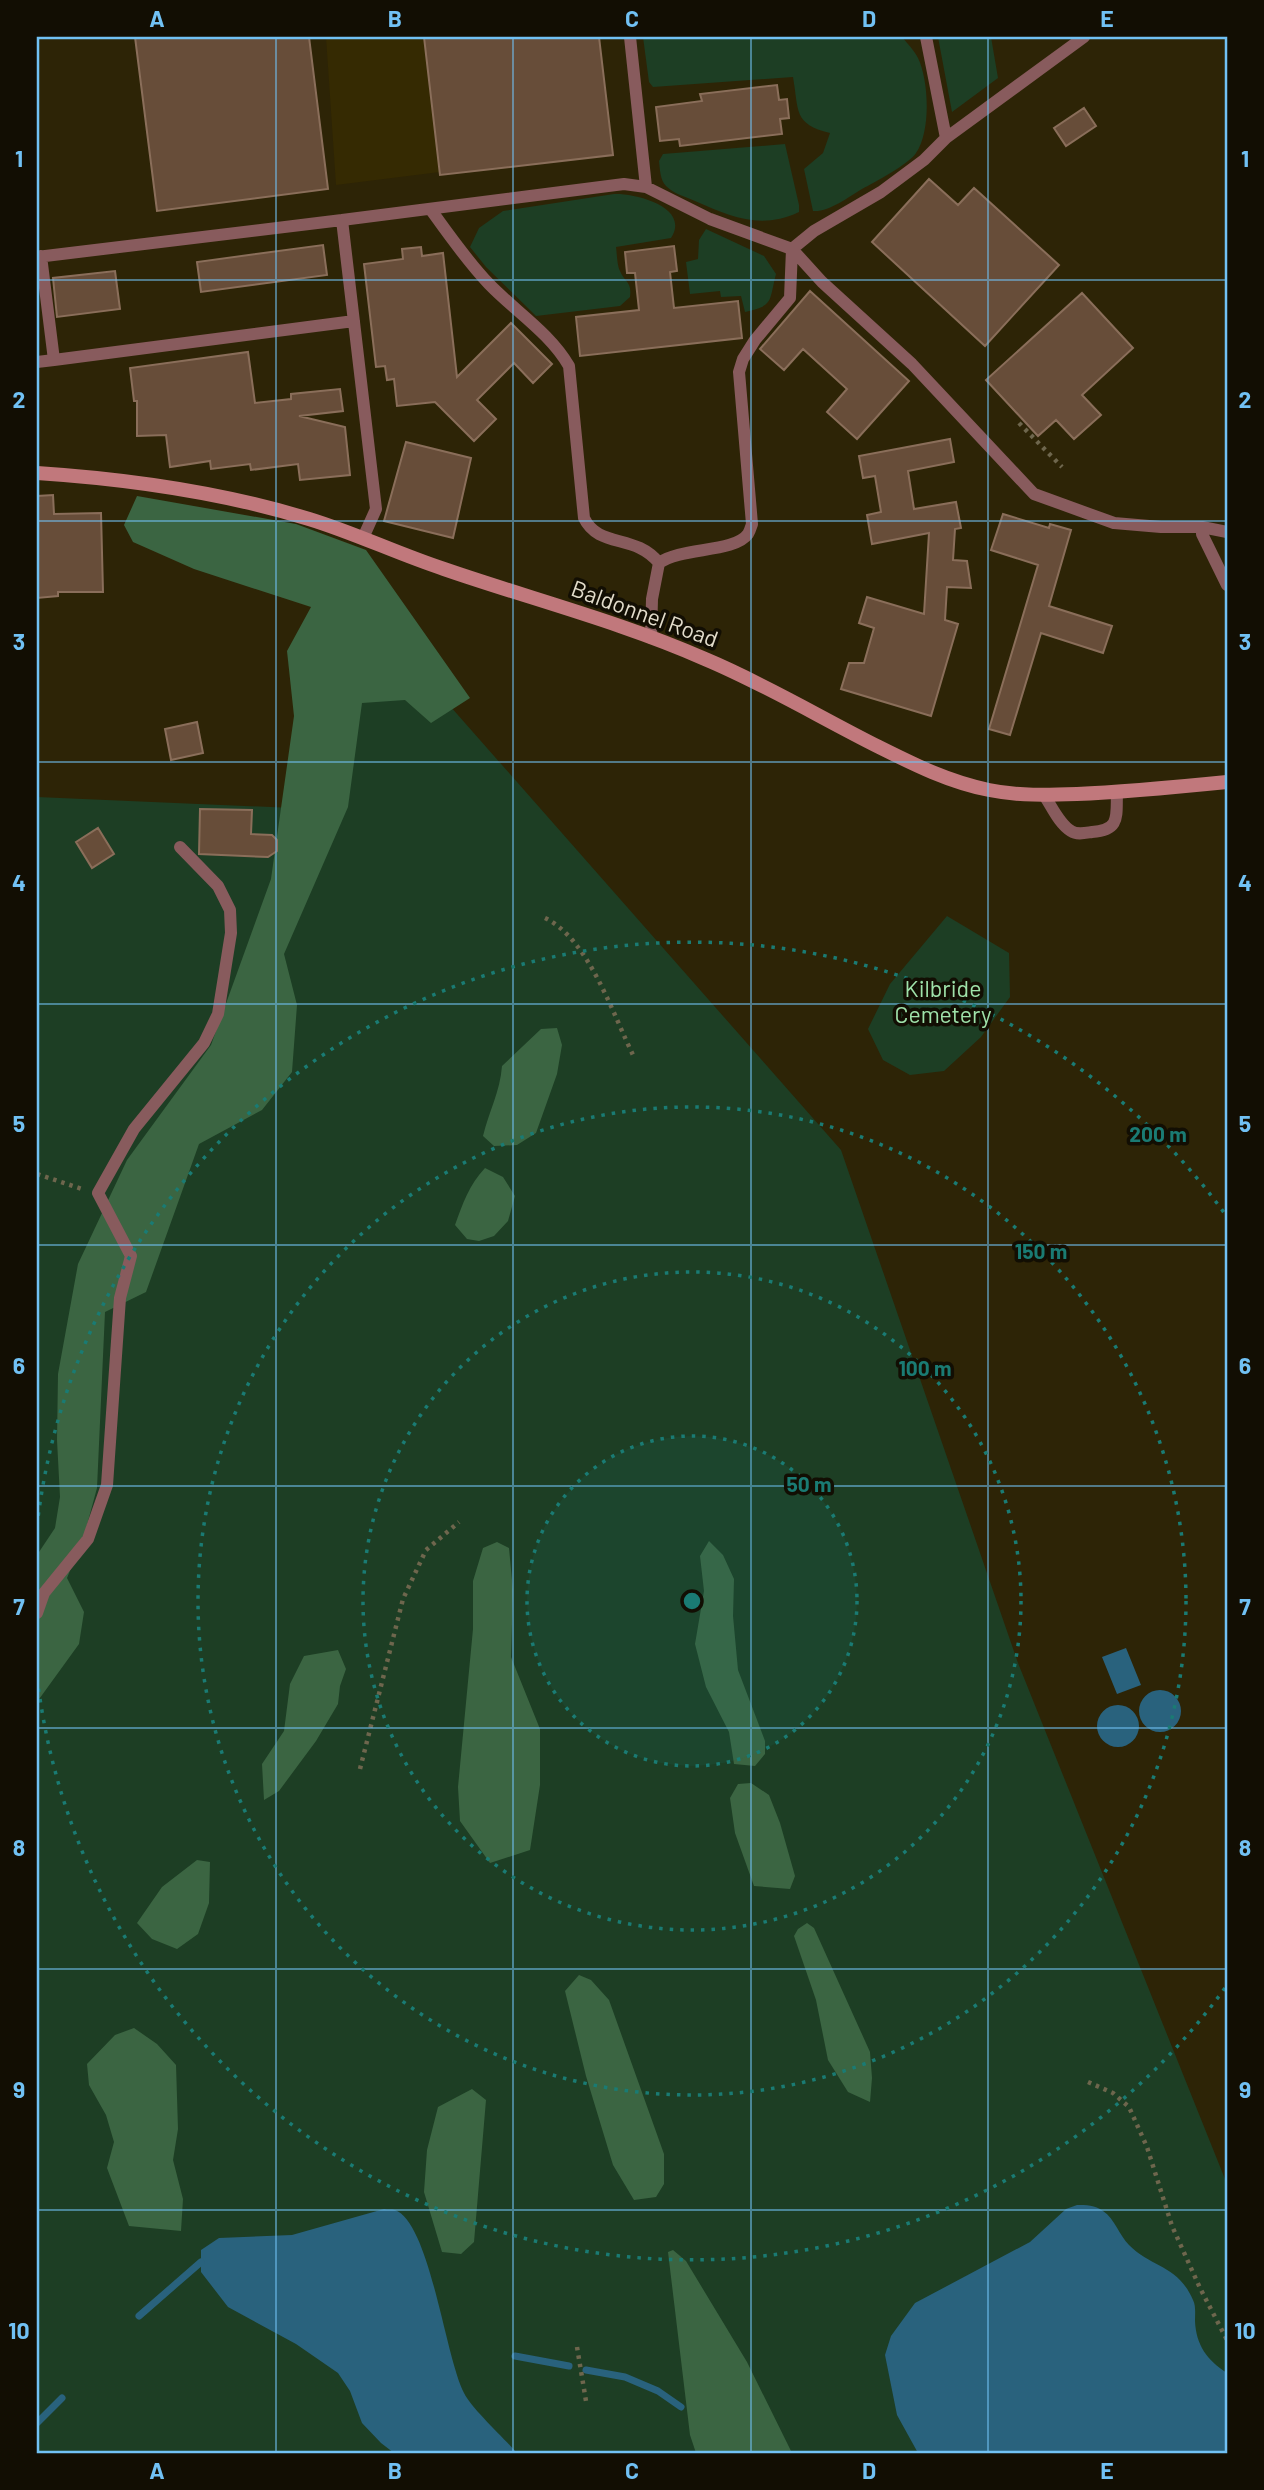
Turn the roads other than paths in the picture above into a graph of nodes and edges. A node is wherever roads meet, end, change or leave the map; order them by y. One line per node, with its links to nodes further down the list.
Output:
1 (630, 37): 5 (lane)
2 (926, 37): 4 (lane)
3 (1084, 37): 4 (lane)
4 (946, 138): 8 (lane)
5 (646, 187): 6 (lane); 8 (lane)
6 (431, 210): 7 (lane); 17 (lane)
7 (342, 220): 9 (lane); 10 (lane)
8 (792, 249): 14 (lane); 17 (lane)
9 (39, 257): 11 (lane)
10 (354, 321): 11 (lane); 16 (lane)
11 (54, 360): 12 (lane)
12 (37, 362)
13 (37, 473): 16 (street, Baldonnel Road)
14 (1202, 527): 15 (lane); 18 (lane)
15 (1227, 532)
16 (363, 538): 19 (street, Baldonnel Road)
17 (659, 563): 19 (lane)
18 (1227, 584)
19 (651, 638): 22 (street, Baldonnel Road)
20 (1227, 782): 21 (street, Baldonnel Road)
21 (1117, 792): 22 (street, Baldonnel Road); 22 (lane)
22 (1044, 795)
23 (180, 848): 24 (lane)
24 (37, 1613)

